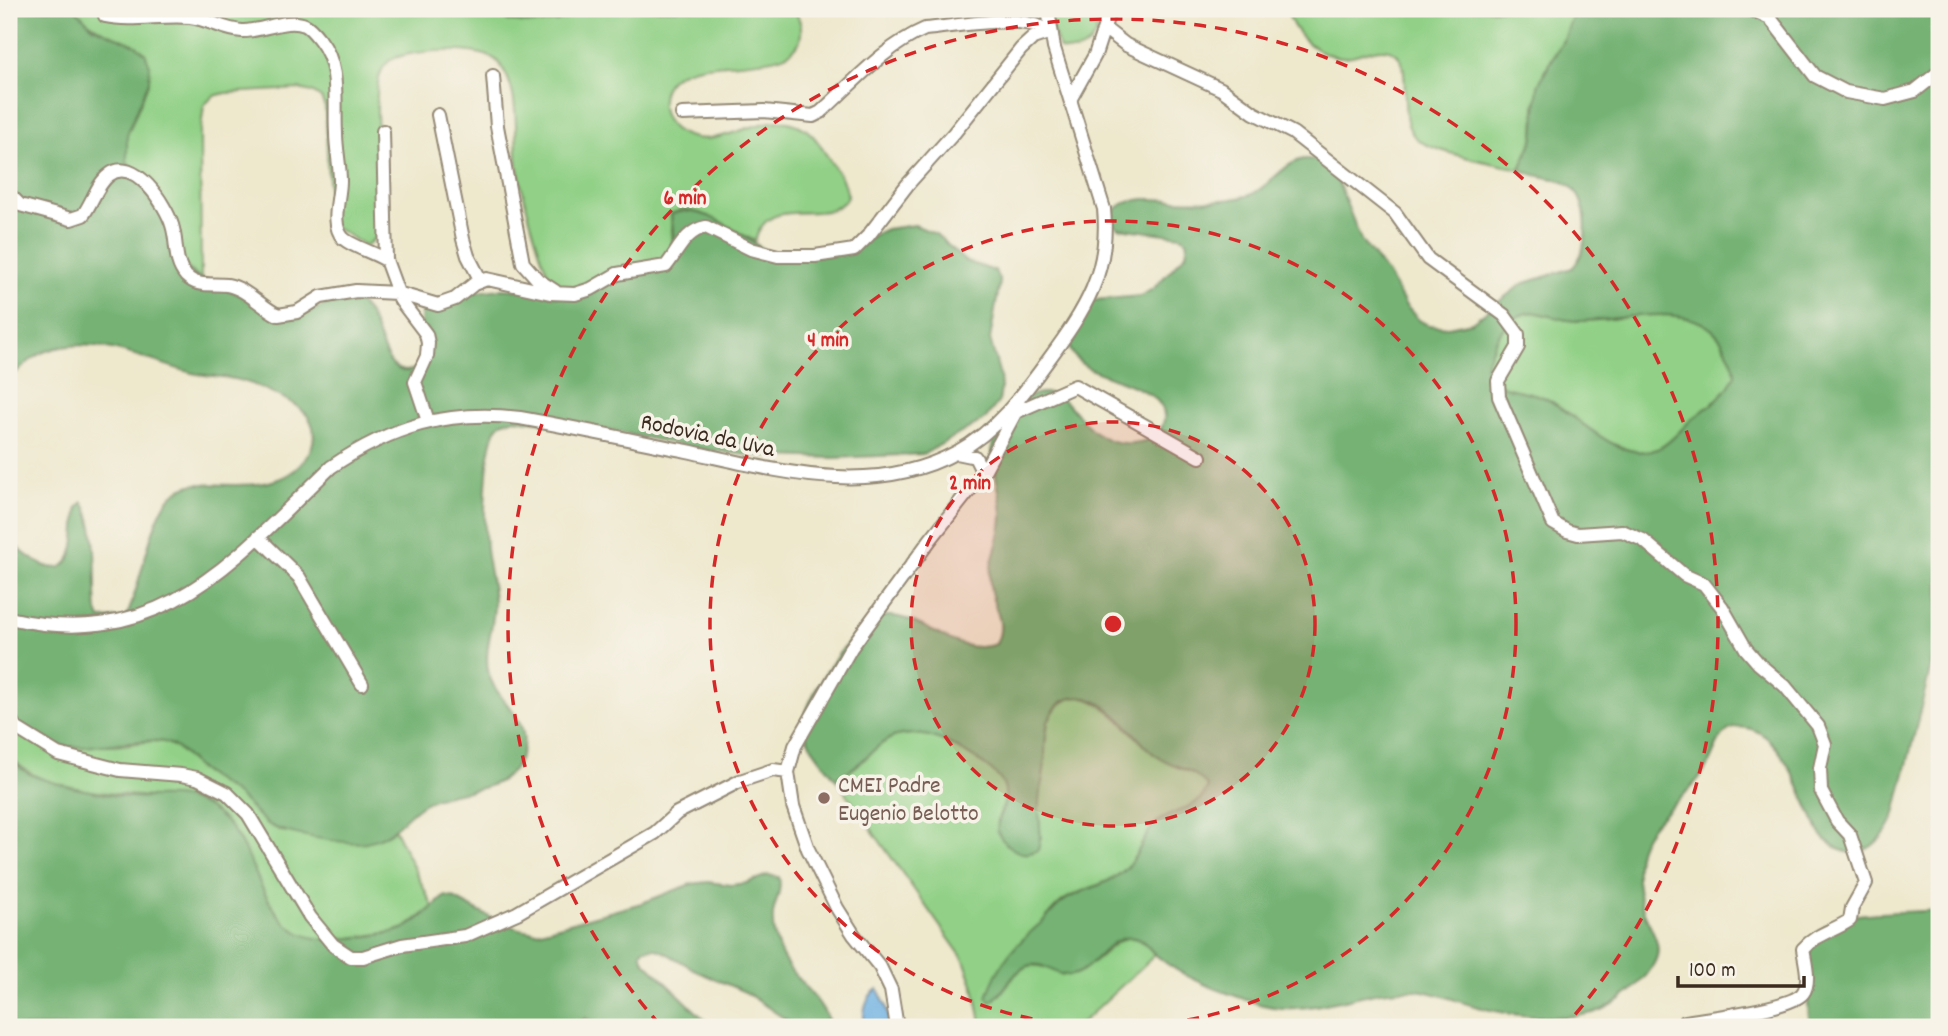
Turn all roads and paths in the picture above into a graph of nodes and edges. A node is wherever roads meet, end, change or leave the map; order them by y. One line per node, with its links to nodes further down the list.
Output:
1 (1048, 9): 6 (street, Rodovia da Uva)
2 (1110, 9): 5 (street)
3 (1750, 9): 7 (street)
4 (105, 16): 14 (street)
5 (1104, 28): 9 (street); 30 (street)
6 (1051, 32): 9 (street, Rodovia da Uva); 10 (street); 17 (street)
7 (1939, 72)
8 (493, 76): 17 (street)
9 (1071, 98): 18 (street, Rodovia da Uva)
10 (682, 114)
11 (438, 115): 15 (street)
12 (383, 131): 14 (street)
13 (9, 194): 16 (street)
14 (386, 260): 16 (street)
15 (481, 281): 16 (street); 17 (street)
16 (397, 293): 20 (street)
17 (558, 293)
18 (1024, 393): 19 (street); 21 (street, Rodovia da Uva)
19 (1016, 412): 22 (street); 23 (street)
20 (428, 421): 21 (street, Rodovia da Uva); 24 (street, Rodovia da Uva)
21 (956, 453): 23 (street)
22 (1200, 457)
23 (983, 473): 28 (street)
24 (258, 537): 25 (street, Rodovia da Uva); 26 (street)
25 (9, 618)
26 (362, 684)
27 (12, 722): 28 (street)
28 (788, 772): 29 (street)
29 (898, 1027)
30 (1692, 1027)

